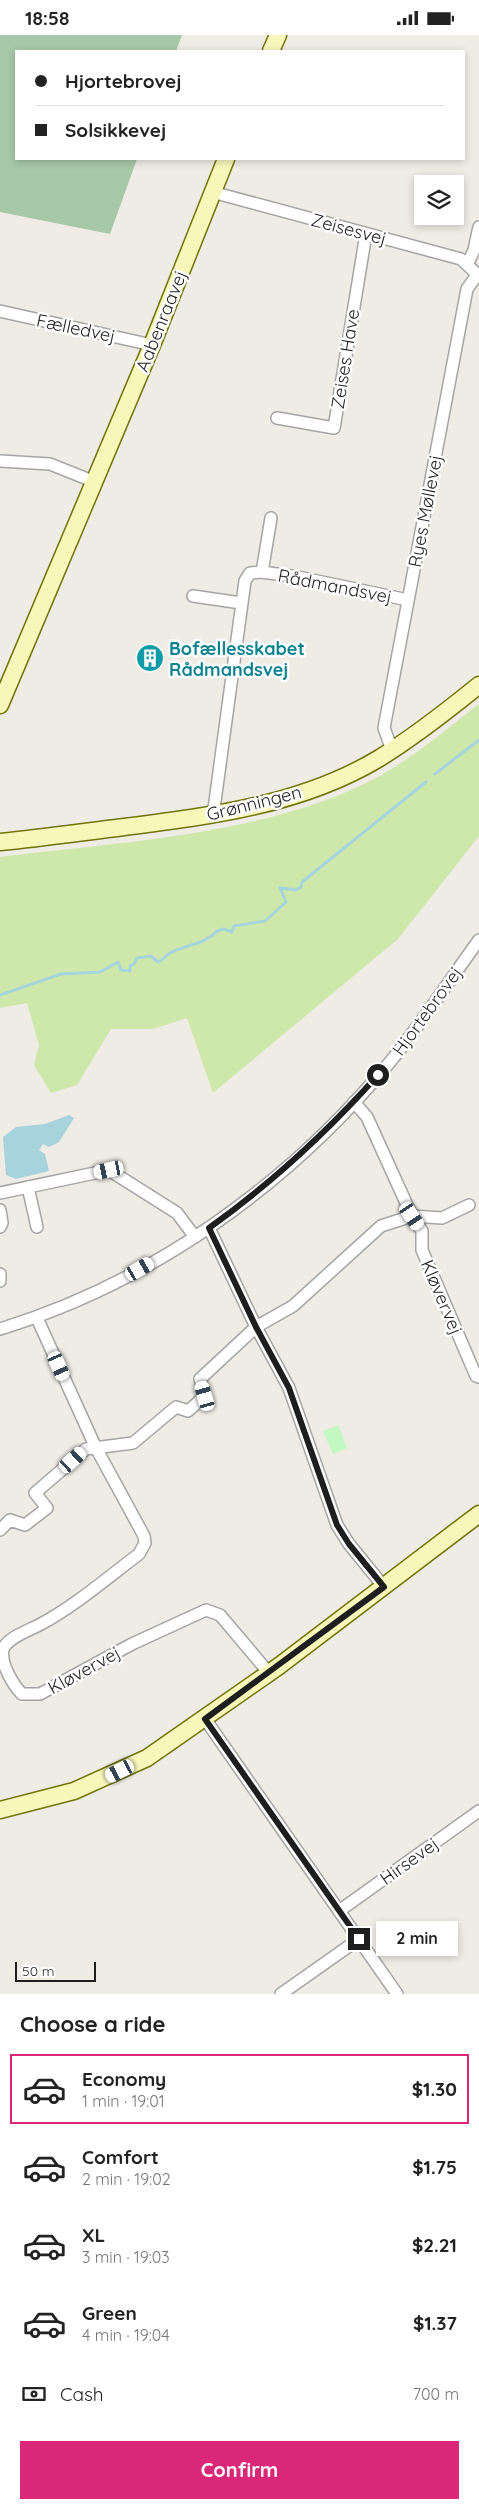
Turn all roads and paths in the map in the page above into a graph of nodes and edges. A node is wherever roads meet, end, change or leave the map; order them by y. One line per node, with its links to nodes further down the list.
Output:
1 (278, 35): 2 (street)
2 (271, 50)
3 (226, 160): 4 (street, Aabenraavej)
4 (212, 192): 6 (street, Zeisesvej); 10 (street, Aabenraavej)
5 (479, 227): 7 (street)
6 (366, 234): 7 (street, Zeisesvej); 11 (street, Zeises Have)
7 (468, 263): 8 (street)
8 (478, 275): 17 (street, Ryes Møllevej)
9 (0, 311): 10 (street, Fælledvej)
10 (152, 345): 13 (street, Aabenraavej)
11 (277, 418)
12 (0, 461): 13 (street)
13 (95, 482): 20 (street, Aabenraavej)
14 (271, 519): 15 (street, Rådmandsvej)
15 (262, 572): 17 (street, Rådmandsvej); 18 (street, Rådmandsvej)
16 (193, 597): 18 (street)
17 (408, 600): 21 (street, Ryes Møllevej)
18 (241, 603): 22 (street, Rådmandsvej)
19 (479, 685): 21 (street, Grønningen)
20 (0, 705)
21 (392, 750): 22 (street, Grønningen)
22 (213, 815): 23 (street, Grønningen)
23 (0, 842)
24 (479, 940): 25 (street, Hjortebrovej)
25 (354, 1102): 30 (street); 33 (street, Hjortebrovej)
26 (28, 1187): 27 (street); 32 (street); 34 (street)
27 (0, 1193)
28 (469, 1205): 30 (street)
29 (0, 1210): 31 (street)
30 (412, 1216): 38 (street); 40 (street, Kløvervej)
31 (0, 1227)
32 (37, 1227)
33 (209, 1228): 34 (street, Hjortebrovej); 38 (street)
34 (195, 1237): 37 (street, Hjortebrovej)
35 (0, 1274): 36 (street)
36 (0, 1281)
37 (37, 1317): 39 (street, Hjortebrovej); 41 (street)
38 (256, 1327): 41 (street); 44 (street)
39 (0, 1329)
40 (479, 1377)
41 (95, 1447): 43 (street); 45 (street, Kløvervej)
42 (479, 1514): 44 (street)
43 (0, 1530)
44 (384, 1587): 45 (street)
45 (269, 1673): 46 (street)
46 (205, 1719): 47 (street); 49 (street)
47 (0, 1810)
48 (479, 1811): 49 (street, Hirsevej)
49 (339, 1911): 50 (street)
50 (359, 1939): 51 (street); 52 (street)
51 (281, 1994)
52 (397, 1994)

